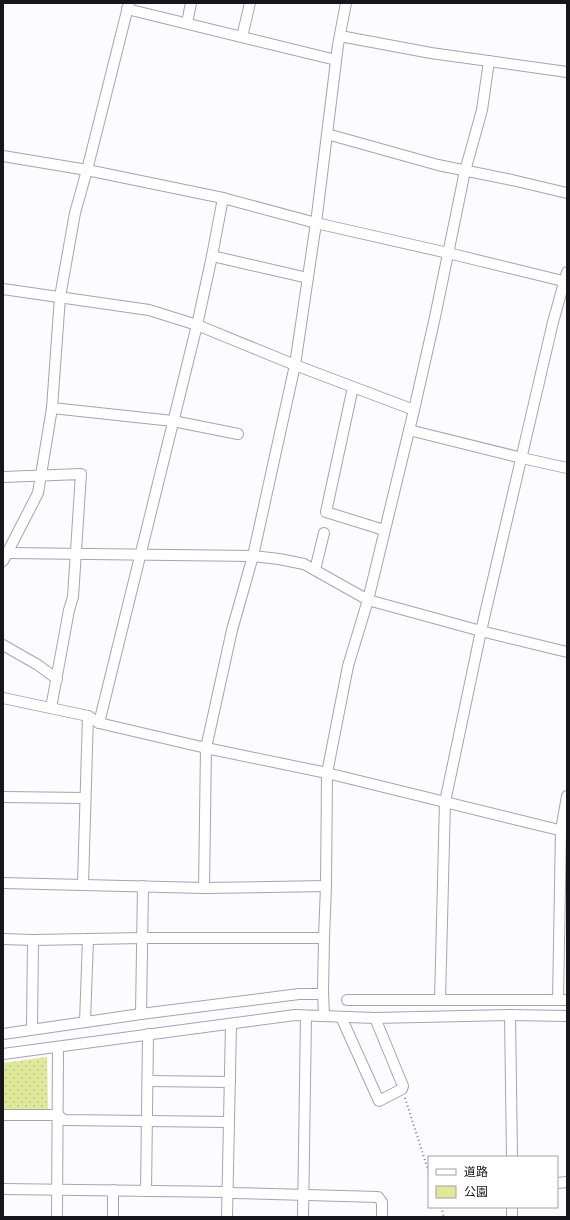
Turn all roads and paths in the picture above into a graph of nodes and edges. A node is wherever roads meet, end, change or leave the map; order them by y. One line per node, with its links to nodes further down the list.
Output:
1 (192, 3): 5 (street)
2 (250, 3): 7 (street)
3 (346, 3): 6 (street)
4 (128, 6): 5 (street); 13 (street)
5 (187, 23): 7 (street)
6 (340, 36): 8 (street); 9 (street)
7 (242, 37): 8 (street)
8 (336, 60): 11 (street)
9 (489, 61): 10 (street); 14 (street)
10 (567, 72)
11 (327, 134): 14 (street); 17 (street)
12 (3, 156): 13 (street)
13 (87, 170): 16 (street); 23 (street)
14 (465, 171): 15 (street); 18 (street)
15 (567, 192)
16 (223, 198): 17 (street); 19 (street)
17 (316, 223): 18 (street); 20 (street)
18 (448, 253): 21 (street); 28 (street)
19 (212, 256): 20 (street); 24 (street)
20 (308, 278): 25 (street)
21 (566, 279): 32 (street)
22 (3, 289): 23 (street)
23 (60, 297): 24 (street); 27 (street)
24 (197, 325): 25 (street); 29 (street)
25 (295, 365): 26 (street); 40 (street)
26 (353, 387): 28 (street); 36 (street)
27 (52, 408): 29 (street); 34 (street)
28 (414, 410): 30 (street)
29 (173, 421): 31 (street); 39 (street)
30 (409, 430): 32 (street); 36 (street)
31 (238, 434)
32 (522, 458): 33 (street); 44 (street)
33 (567, 468)
34 (41, 476): 35 (street); 38 (street); 41 (street)
35 (3, 477)
36 (384, 530): 43 (street)
37 (324, 533): 42 (street)
38 (76, 554): 39 (street); 41 (street); 47 (street)
39 (140, 555): 40 (street); 51 (street)
40 (253, 556): 42 (street); 52 (street)
41 (5, 557)
42 (315, 570): 43 (street)
43 (368, 600): 44 (street); 53 (street)
44 (481, 631): 46 (street); 57 (street)
45 (3, 645): 47 (street)
46 (567, 652)
47 (57, 679): 49 (street)
48 (3, 698): 49 (street)
49 (52, 708): 50 (street)
50 (88, 716): 51 (street); 56 (street)
51 (99, 723): 52 (street)
52 (206, 748): 53 (street); 63 (street)
53 (327, 774): 57 (street); 62 (street)
54 (567, 796): 58 (street)
55 (3, 797): 56 (street)
56 (85, 798): 60 (street)
57 (445, 802): 58 (street); 71 (street)
58 (564, 831): 72 (street)
59 (3, 883): 60 (street)
60 (83, 884): 61 (street)
61 (143, 886): 63 (street); 64 (street)
62 (326, 886): 63 (street); 65 (street)
63 (204, 888)
64 (143, 938): 65 (street); 67 (street); 73 (street)
65 (324, 938): 69 (street)
66 (3, 939): 68 (street)
67 (88, 939): 68 (street); 80 (street)
68 (33, 940): 82 (street)
69 (323, 994): 73 (street); 76 (street)
70 (347, 1000): 71 (street)
71 (440, 1000): 72 (street)
72 (562, 1000)
73 (141, 1014): 80 (street)
74 (510, 1015): 77 (street); 79 (street); 94 (street)
75 (306, 1016): 76 (street); 81 (street); 101 (street)
76 (324, 1016): 78 (street)
77 (567, 1016)
78 (341, 1017): 79 (street); 89 (street)
79 (375, 1018): 89 (street)
80 (85, 1022): 82 (street)
81 (231, 1024): 84 (street); 88 (street)
82 (32, 1029): 83 (street)
83 (3, 1034)
84 (148, 1034): 85 (street); 87 (street)
85 (58, 1047): 86 (street); 91 (street)
86 (3, 1054)
87 (148, 1081): 88 (street); 92 (street)
88 (230, 1082): 93 (street)
89 (402, 1089): 95 (path)
90 (3, 1115): 91 (street)
91 (58, 1115): 92 (street); 97 (street)
92 (147, 1121): 93 (street); 99 (street)
93 (229, 1122): 100 (street)
94 (512, 1156)
95 (428, 1170)
96 (3, 1189): 97 (street)
97 (57, 1189): 98 (street); 102 (street)
98 (113, 1190): 99 (street); 103 (street)
99 (146, 1190): 100 (street)
100 (228, 1192): 101 (street); 104 (street)
101 (304, 1195): 105 (street); 106 (street)
102 (57, 1217)
103 (113, 1217)
104 (227, 1217)
105 (303, 1217)
106 (382, 1217)

